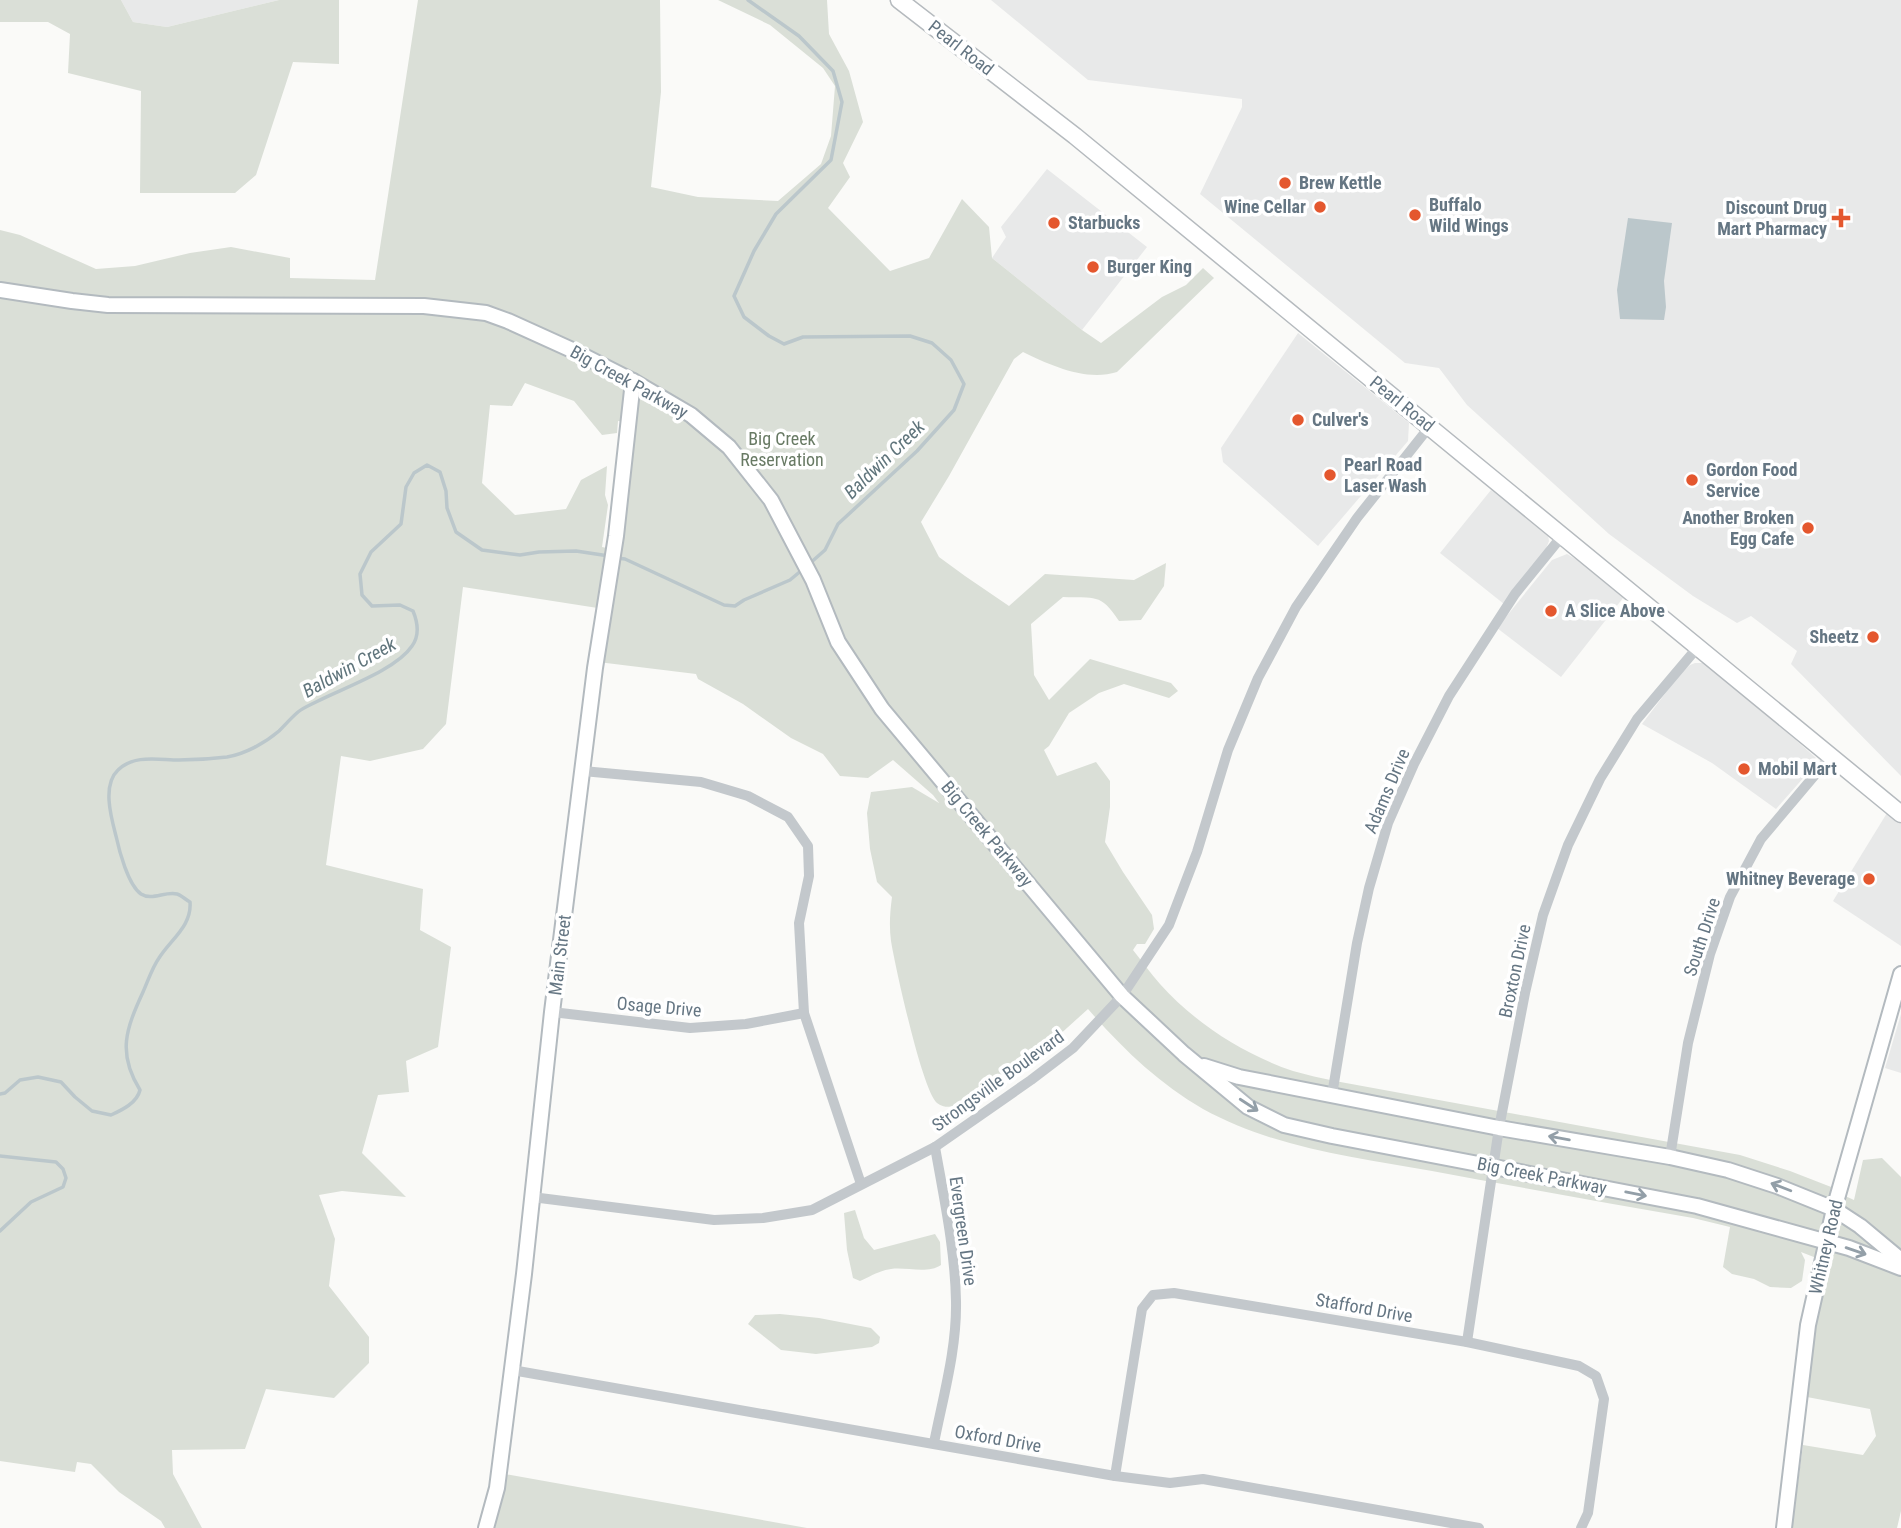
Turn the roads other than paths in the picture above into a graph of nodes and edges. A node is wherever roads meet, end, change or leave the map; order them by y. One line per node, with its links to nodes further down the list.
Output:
1 (899, 0): 4 (main road, Pearl Road)
2 (0, 290): 3 (street, Big Creek Parkway)
3 (633, 382): 8 (street, Main Street); 11 (street, Big Creek Parkway)
4 (1430, 426): 5 (main road, Pearl Road); 11 (street, Strongsville Boulevard)
5 (1562, 536): 6 (main road, Pearl Road); 15 (street, Adams Drive)
6 (1697, 648): 7 (main road, Pearl Road); 16 (street, Broxton Drive)
7 (1831, 756): 9 (main road, Pearl Road); 18 (street, South Drive)
8 (583, 771): 12 (street, Main Street); 13 (street)
9 (1901, 814)
10 (1901, 974): 22 (street, Whitney Road)
11 (1122, 996): 14 (street, Big Creek Parkway); 17 (street, Strongsville Boulevard)
12 (552, 1012): 13 (street, Osage Drive); 21 (street, Main Street)
13 (804, 1013): 20 (street)
14 (1196, 1063): 15 (street, Big Creek Parkway); 19 (street, Big Creek Parkway, one-way to 19)
15 (1332, 1095): 16 (street, Big Creek Parkway)
16 (1499, 1128): 18 (street, Big Creek Parkway, one-way to 16); 19 (street, Broxton Drive)
17 (935, 1147): 20 (street, Strongsville Boulevard); 28 (street, Evergreen Drive)
18 (1670, 1157): 22 (street, Big Creek Parkway, one-way to 18)
19 (1493, 1167): 23 (street, Big Creek Parkway, one-way to 23); 26 (street, Broxton Drive)
20 (861, 1184): 21 (street, Strongsville Boulevard)
21 (532, 1198): 27 (street, Main Street)
22 (1834, 1209): 23 (street, Whitney Road); 24 (street, Big Creek Parkway)
23 (1826, 1241): 25 (street, Big Creek Parkway, one-way to 25); 33 (street, Whitney Road)
24 (1901, 1260)
25 (1901, 1268)
26 (1466, 1342): 29 (street, Stafford Drive); 32 (street, Stafford Drive)
27 (512, 1370): 28 (street, Oxford Drive); 30 (street, Main Street)
28 (933, 1443): 29 (street, Oxford Drive)
29 (1115, 1476): 31 (street, Oxford Drive)
30 (486, 1528)
31 (1479, 1528)
32 (1581, 1528)
33 (1784, 1528)

